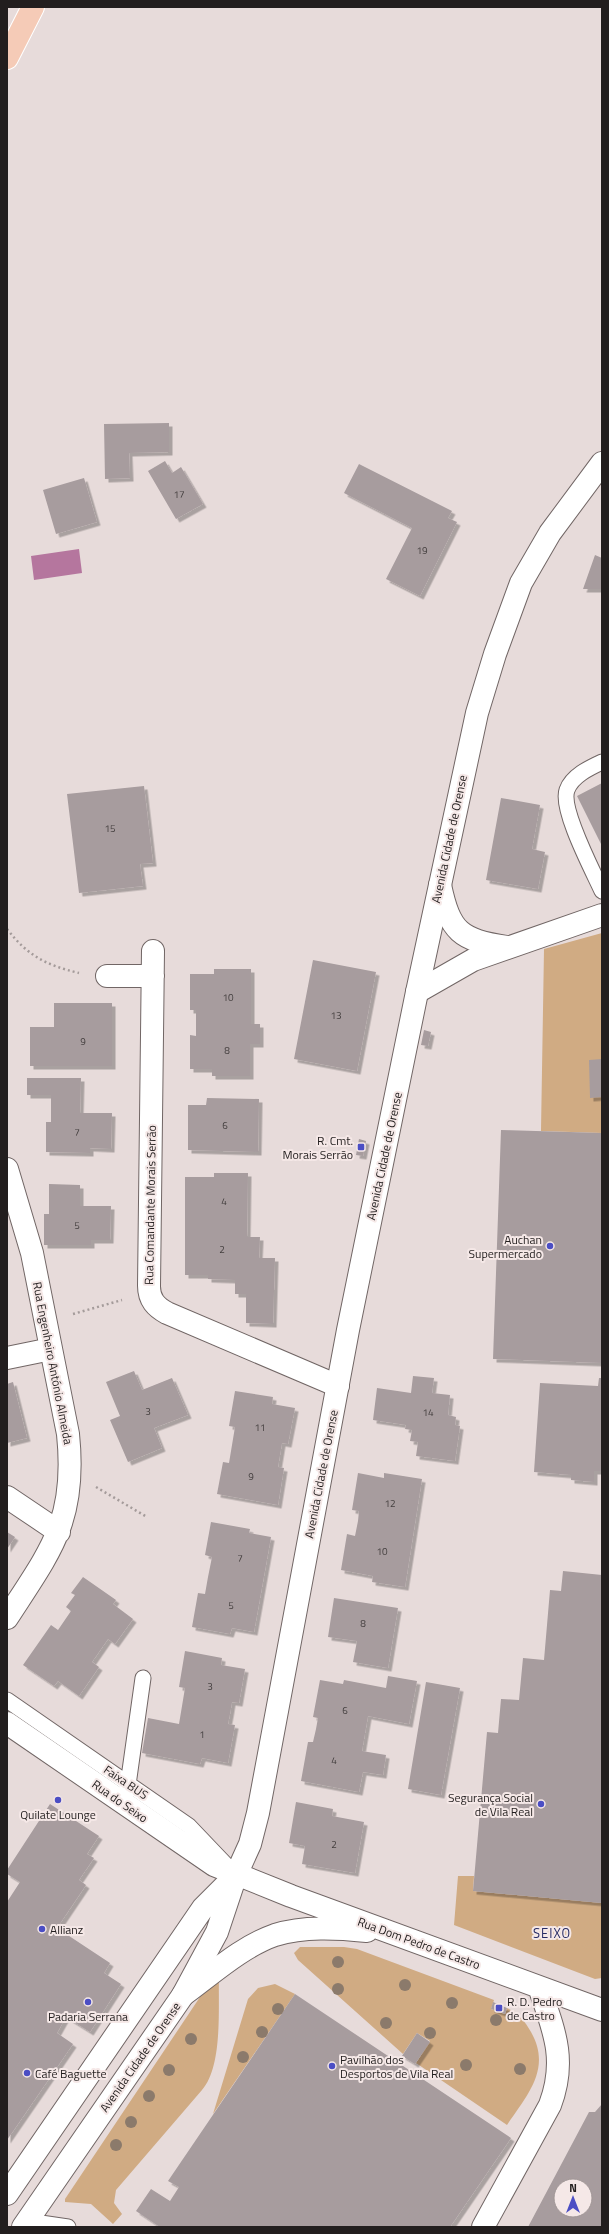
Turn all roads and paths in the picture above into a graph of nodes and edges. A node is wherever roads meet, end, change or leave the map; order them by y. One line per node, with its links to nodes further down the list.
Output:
1 (33, 7): 2 (highway)
2 (7, 58)
3 (602, 463): 5 (street, Avenida Cidade de Orense)
4 (602, 762): 6 (lane)
5 (440, 885): 9 (street); 13 (street, Avenida Cidade de Orense)
6 (602, 891)
7 (602, 915): 9 (street)
8 (7, 929): 11 (path)
9 (508, 948): 13 (street)
10 (153, 951): 12 (street, Rua Comandante Morais Serrão)
11 (107, 976): 12 (street)
12 (153, 976): 15 (street, Rua Comandante Morais Serrão)
13 (417, 992): 19 (street, Avenida Cidade de Orense)
14 (7, 1169): 16 (street, Rua Engenheiro António Almeida)
15 (149, 1292): 16 (path); 19 (street, Rua Comandante Morais Serrão)
16 (46, 1322): 17 (street, Rua Engenheiro António Almeida)
17 (51, 1349): 18 (street); 20 (street, Rua Engenheiro António Almeida)
18 (7, 1358)
19 (338, 1386): 29 (street, Avenida Cidade de Orense)
20 (70, 1471): 22 (path); 23 (street, Rua Engenheiro António Almeida)
21 (7, 1497): 23 (street)
22 (147, 1517)
23 (59, 1532): 24 (street, Rua Engenheiro António Almeida)
24 (7, 1618)
25 (143, 1678): 28 (lane)
26 (7, 1700): 28 (lane, Faixa BUS)
27 (9, 1728): 28 (street, Rua do Seixo)
28 (126, 1794): 29 (street, Rua do Seixo)
29 (236, 1876): 30 (street, Rua Dom Pedro de Castro); 32 (street, Avenida Cidade de Orense); 34 (street, Avenida Cidade de Orense)
30 (399, 1935): 31 (street, Rua Dom Pedro de Castro); 32 (street)
31 (539, 1987): 33 (street, Rua Dom Pedro de Castro); 37 (street)
32 (183, 1995): 35 (street, Avenida Cidade de Orense)
33 (602, 2010)
34 (7, 2194)
35 (25, 2224): 36 (lane)
36 (68, 2227)
37 (483, 2227)

